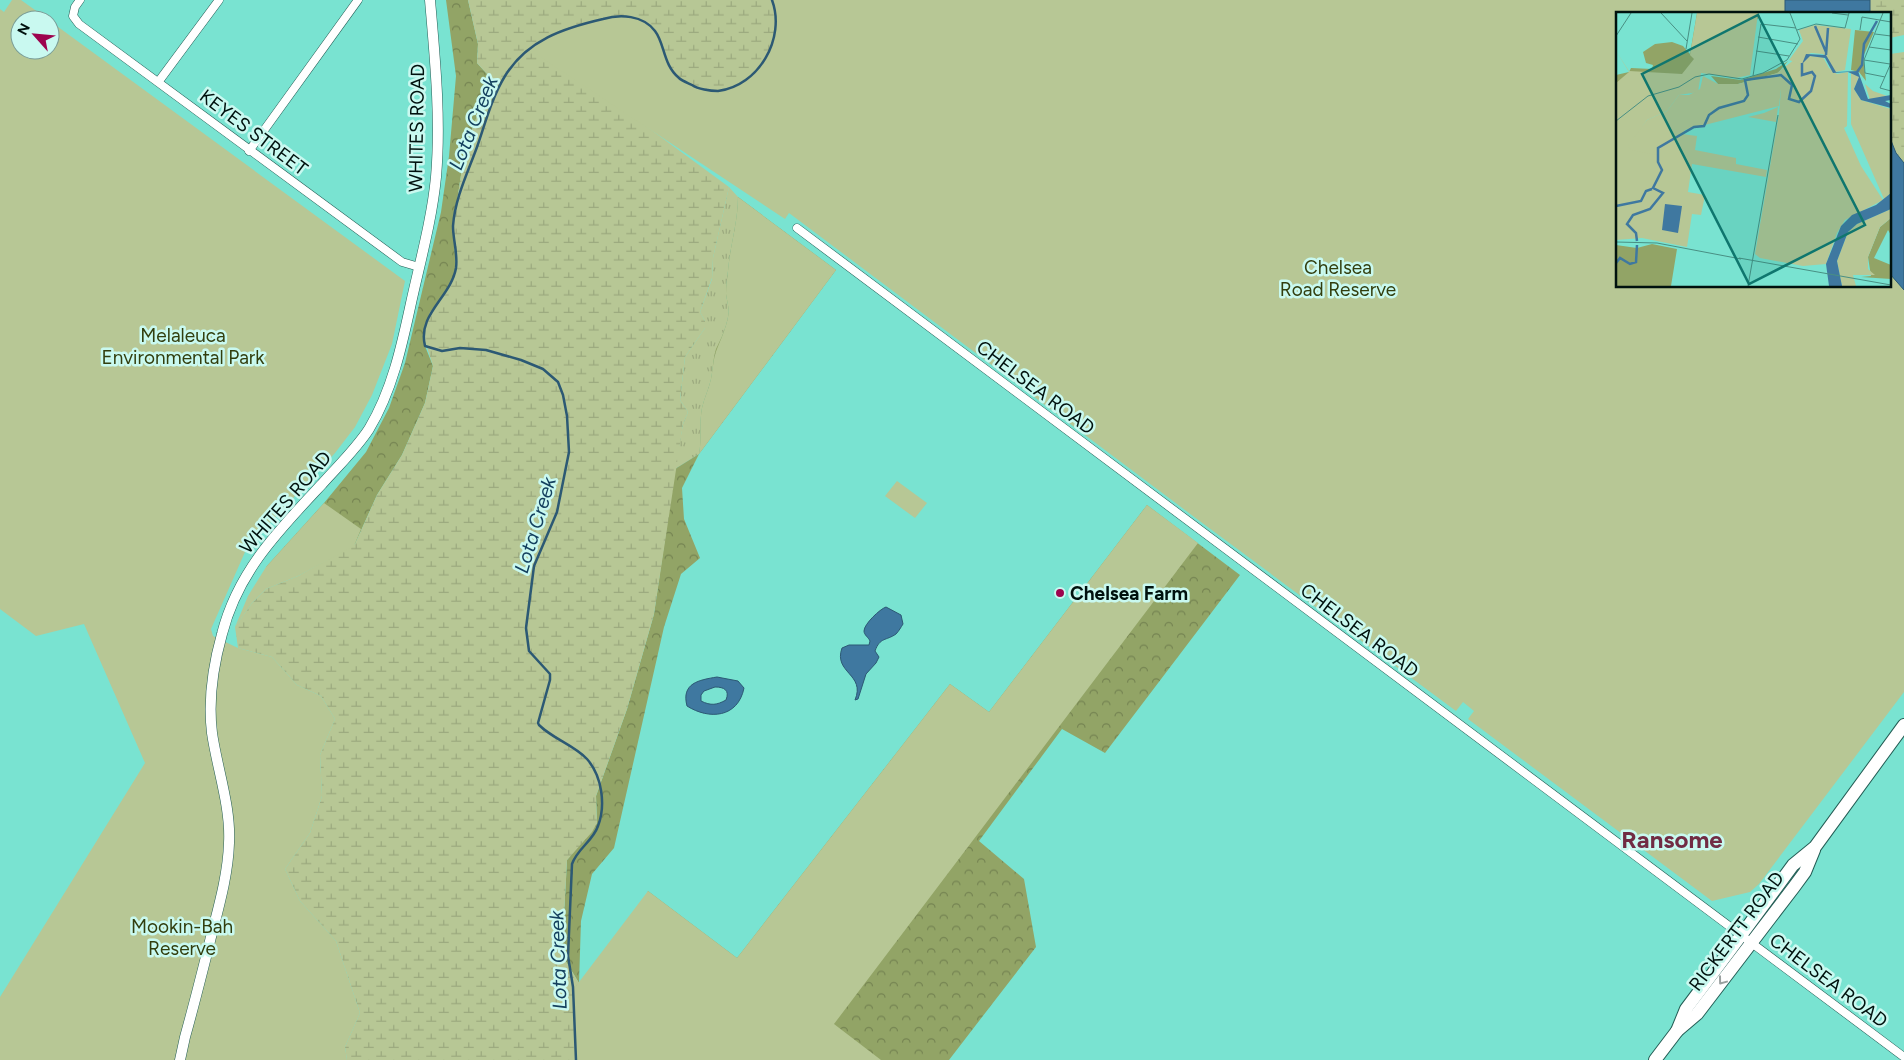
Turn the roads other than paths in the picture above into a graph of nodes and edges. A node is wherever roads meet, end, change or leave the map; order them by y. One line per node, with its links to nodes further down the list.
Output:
1 (80, 0): 5 (street, KEYES STREET)
2 (219, 0): 5 (street)
3 (358, 0): 6 (street)
4 (430, 0): 8 (street, WHITES ROAD)
5 (159, 81): 6 (street, KEYES STREET)
6 (249, 151): 8 (street, KEYES STREET)
7 (797, 228): 10 (street, CHELSEA ROAD)
8 (419, 267): 12 (street, WHITES ROAD)
9 (1904, 725): 10 (main road, RICKERTT ROAD)
10 (1747, 938): 11 (street, CHELSEA ROAD); 13 (main road, RICKERTT ROAD)
11 (1904, 1058)
12 (180, 1060)
13 (1655, 1060)

